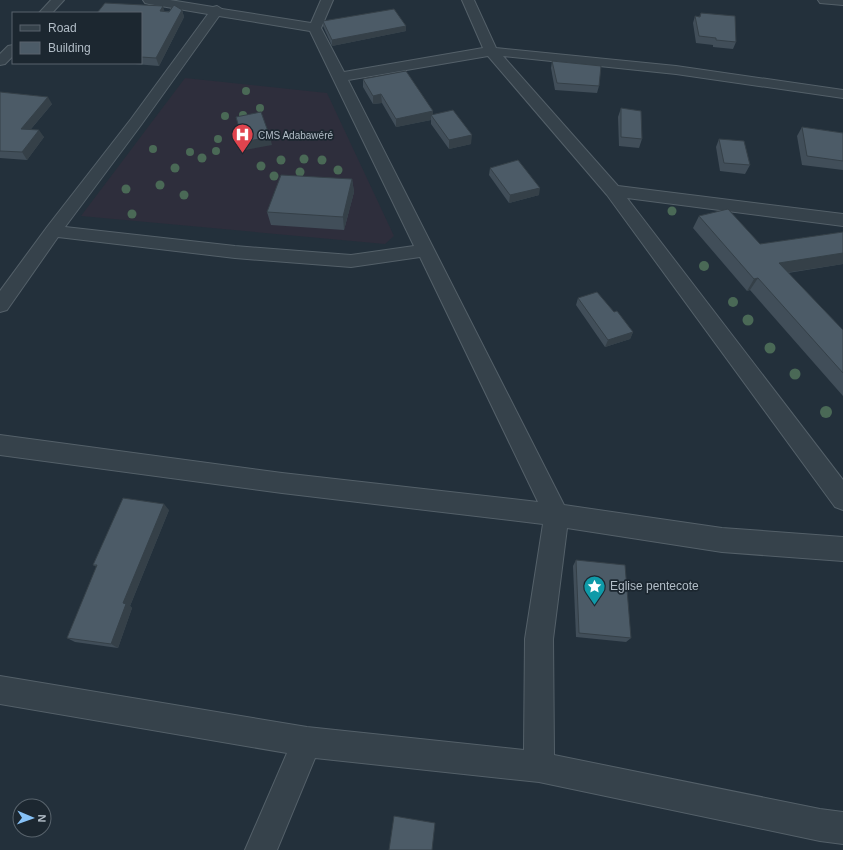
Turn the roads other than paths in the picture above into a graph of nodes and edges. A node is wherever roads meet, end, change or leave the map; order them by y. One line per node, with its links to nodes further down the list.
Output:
1 (58, 0): 8 (street)
2 (149, 0): 7 (street)
3 (327, 0): 9 (street)
4 (468, 0): 11 (street)
5 (824, 0): 6 (street)
6 (843, 1)
7 (217, 10): 9 (street); 17 (street)
8 (46, 12)
9 (315, 28): 13 (street)
10 (12, 50): 12 (street)
11 (491, 51): 13 (street); 14 (street); 15 (street)
12 (0, 61)
13 (339, 77): 18 (street)
14 (843, 94)
15 (613, 191): 16 (street); 21 (street)
16 (843, 220)
17 (53, 231): 18 (street); 19 (street)
18 (425, 250): 22 (street)
19 (0, 305)
20 (0, 445): 22 (street)
21 (843, 499)
22 (557, 515): 23 (street); 26 (street)
23 (843, 549)
24 (0, 690): 25 (street)
25 (307, 742): 26 (street); 28 (street)
26 (539, 767): 27 (street)
27 (843, 828)
28 (261, 850)

